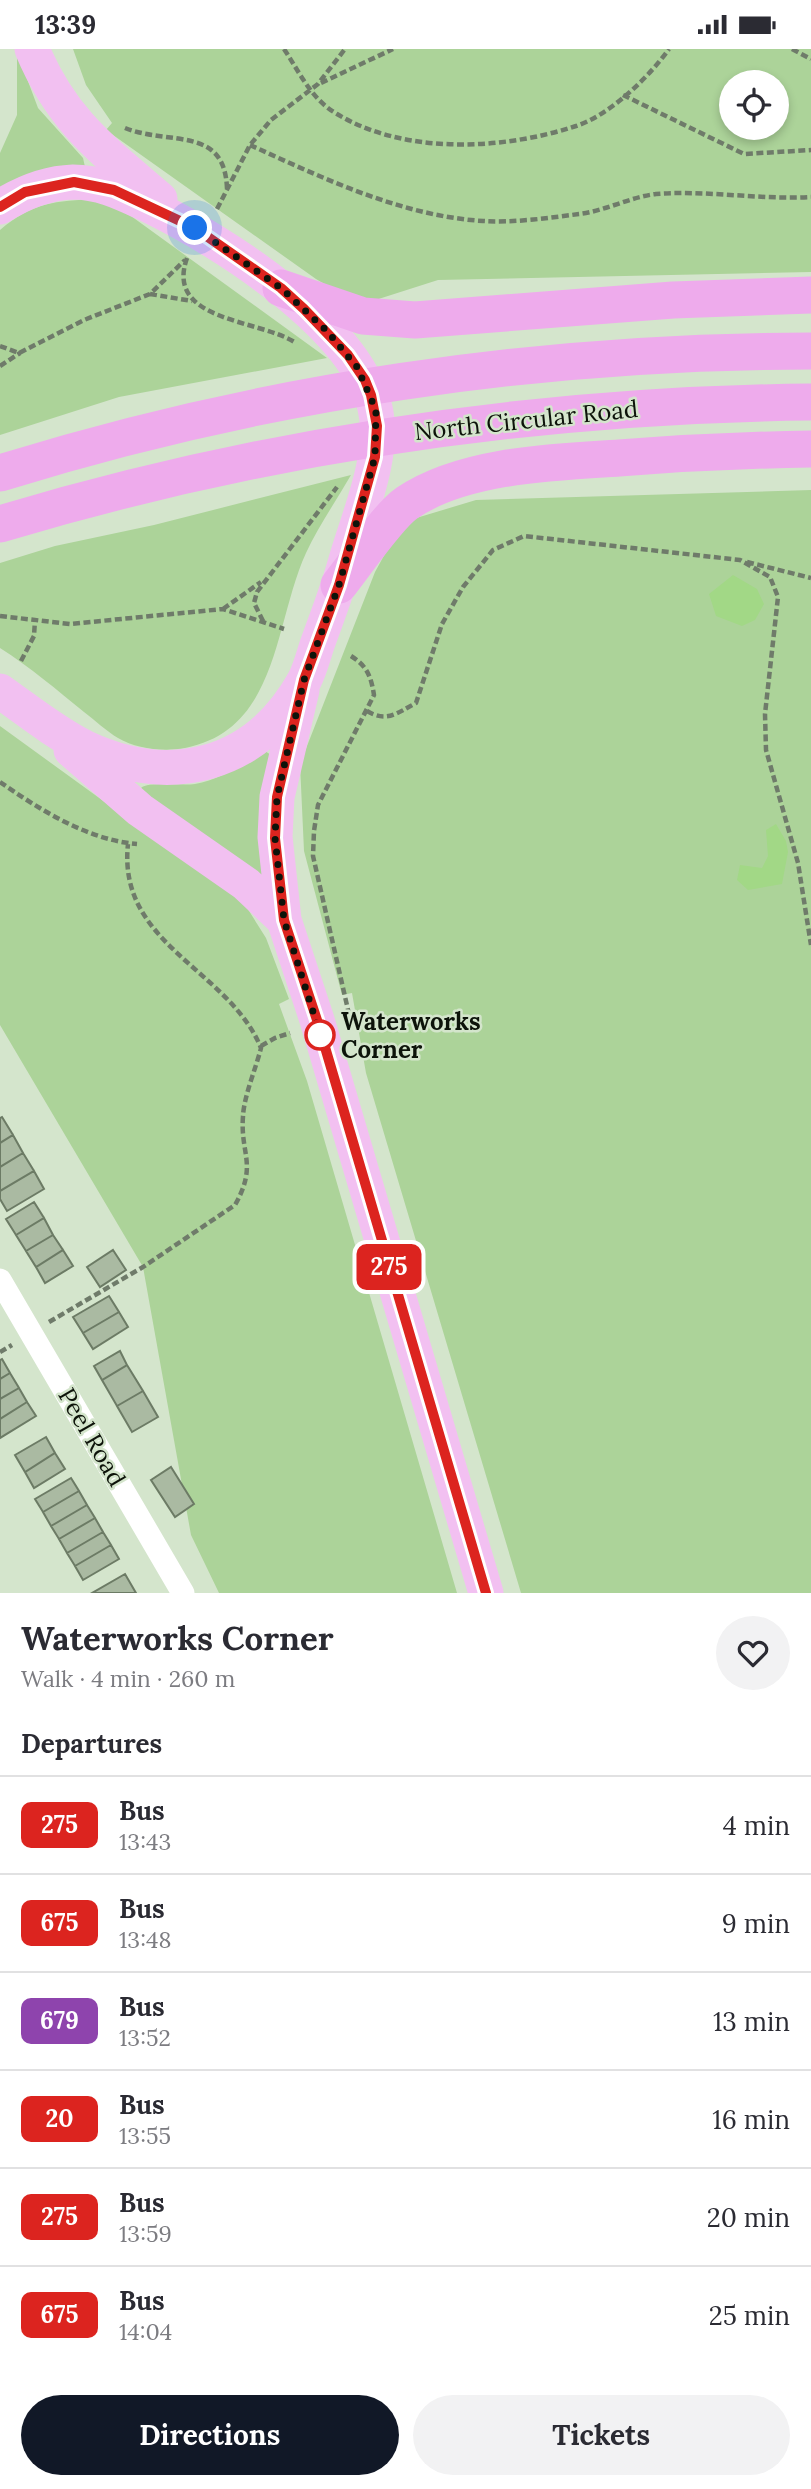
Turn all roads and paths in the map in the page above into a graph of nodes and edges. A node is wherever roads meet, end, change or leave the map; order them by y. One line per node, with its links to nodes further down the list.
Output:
1 (33, 49): 17 (main road)
2 (284, 49): 9 (path)
3 (345, 49): 8 (path)
4 (393, 49): 8 (path)
5 (670, 49): 10 (path)
6 (792, 49): 7 (path)
7 (811, 59)
8 (318, 84): 9 (path)
9 (310, 92): 10 (path); 12 (path)
10 (623, 95): 13 (path)
11 (121, 126): 14 (path)
12 (250, 145): 14 (path); 15 (path)
13 (811, 150)
14 (227, 189): 17 (path)
15 (811, 197)
16 (0, 207): 17 (main road)
17 (206, 218): 18 (main road)
18 (281, 288): 20 (highway); 30 (main road)
19 (150, 294): 21 (path); 21 (path); 24 (path)
20 (811, 295)
21 (193, 301): 23 (path)
22 (0, 346): 24 (path)
23 (301, 346)
24 (27, 349): 26 (path)
25 (811, 351): 29 (highway, North Circular Road)
26 (0, 366)
27 (811, 402): 31 (highway, North Circular Road)
28 (811, 449): 35 (highway)
29 (0, 473)
30 (357, 475): 34 (path); 35 (main road)
31 (0, 524)
32 (740, 560): 33 (path); 45 (path); 51 (path)
33 (811, 578)
34 (265, 580): 36 (path); 39 (path)
35 (339, 585): 43 (main road)
36 (223, 609): 38 (path); 39 (path)
37 (0, 616): 38 (path)
38 (35, 619): 42 (path)
39 (263, 621): 40 (path)
40 (284, 629)
41 (351, 656): 45 (path)
42 (21, 661)
43 (304, 680): 46 (main road); 50 (main road)
44 (0, 691): 46 (main road)
45 (367, 711): 52 (path)
46 (38, 717): 50 (main road)
47 (0, 782): 48 (path)
48 (128, 844): 49 (path); 54 (path)
49 (142, 845)
50 (284, 920): 59 (main road)
51 (811, 945)
52 (344, 1029)
53 (290, 1033): 54 (path)
54 (261, 1047): 56 (path)
55 (0, 1280): 56 (street, Peel Road)
56 (31, 1333): 57 (path); 58 (street, Peel Road)
57 (0, 1352)
58 (183, 1593)
59 (486, 1593)

